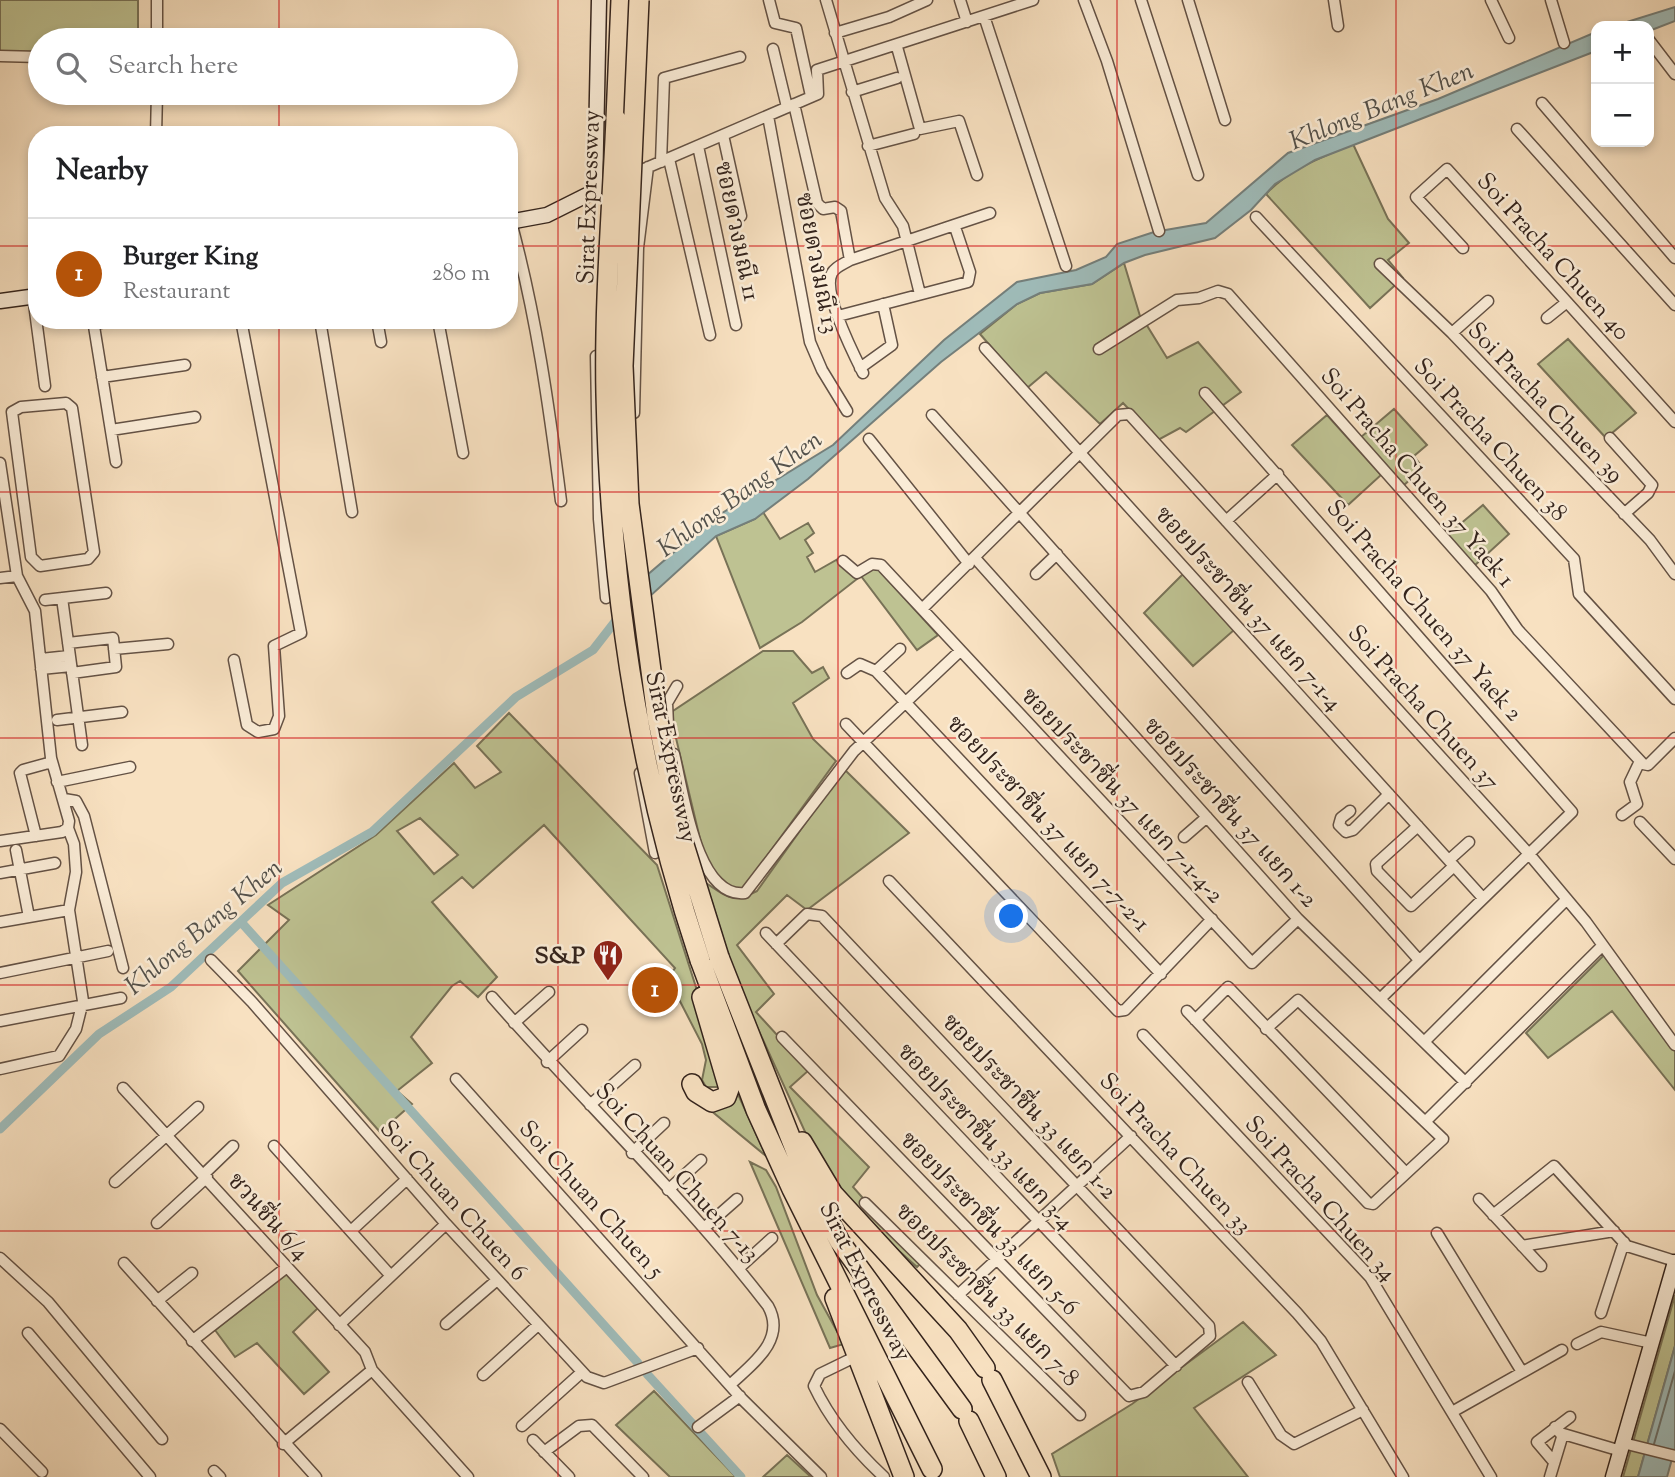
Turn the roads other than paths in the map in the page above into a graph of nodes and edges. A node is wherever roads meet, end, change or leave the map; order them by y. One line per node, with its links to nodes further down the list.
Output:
1 (157, 0): 19 (street)
2 (598, 0): 49 (street)
3 (621, 0): 180 (highway, Sirat Expressway, bridge)
4 (639, 0): 180 (highway, Sirat Expressway, bridge)
5 (769, 0): 33 (street)
6 (826, 0): 20 (street)
7 (927, 0): 20 (street)
8 (960, 0): 17 (street)
9 (1033, 0): 16 (street)
10 (1084, 0): 55 (street)
11 (1141, 0): 48 (street)
12 (1188, 0): 38 (street)
13 (1334, 0): 18 (street)
14 (1491, 0): 21 (street)
15 (1551, 0): 22 (street)
16 (985, 16): 17 (street); 62 (street)
17 (967, 22): 23 (street)
18 (1338, 26)
19 (157, 28)
20 (835, 33): 29 (street)
21 (1509, 38)
22 (1564, 43)
23 (897, 47): 29 (street); 47 (street)
24 (1654, 47): 30 (street)
25 (773, 49): 36 (street)
26 (0, 56): 27 (street)
27 (28, 57)
28 (740, 57): 45 (street)
29 (844, 63): 32 (street); 33 (street)
30 (1675, 74)
31 (897, 78): 32 (street)
32 (852, 92): 44 (street)
33 (811, 96): 36 (street)
34 (1542, 103): 59 (street)
35 (156, 105): 39 (street)
36 (791, 106): 37 (street); 60 (street)
37 (768, 116): 42 (street); 89 (street, ซอยดวงมณี 13)
38 (1224, 120)
39 (156, 126)
40 (1517, 129): 69 (street)
41 (914, 134): 44 (street)
42 (723, 135): 43 (street); 51 (street)
43 (698, 146): 45 (street); 72 (street, ซอยดวงมณี 11)
44 (868, 146): 56 (street)
45 (665, 161): 46 (street); 80 (street)
46 (648, 167): 49 (street); 84 (street)
47 (976, 175)
48 (1198, 176)
49 (595, 191): 53 (street)
50 (990, 213): 54 (street)
51 (741, 216)
52 (1256, 217): 131 (street, Soi Pracha Chuen 38)
53 (518, 220)
54 (955, 227): 56 (street); 63 (street)
55 (1159, 231)
56 (906, 243): 60 (street); 63 (street)
57 (1463, 248): 67 (street, Soi Pracha Chuen 40)
58 (518, 251): 102 (street)
59 (1675, 258)
60 (850, 260): 70 (street)
61 (1380, 264): 79 (street, Soi Pracha Chuen 39)
62 (1066, 266)
63 (920, 294): 68 (street)
64 (28, 297): 65 (street)
65 (0, 301)
66 (1488, 301): 79 (street)
67 (1567, 302): 71 (street); 92 (street, Soi Pracha Chuen 40)
68 (883, 304): 70 (street); 70 (street)
69 (1675, 305)
70 (838, 316)
71 (1547, 318)
72 (736, 325)
73 (39, 329): 87 (street)
74 (94, 329): 86 (street)
75 (243, 329): 125 (street)
76 (322, 329): 103 (street)
77 (379, 329): 81 (street)
78 (440, 329): 96 (street)
79 (1452, 333): 105 (street, Soi Pracha Chuen 39)
80 (710, 335)
81 (382, 342)
82 (985, 348): 97 (street, ซอยประชาชื่น 37 แยก 7-1-4)
83 (1099, 349): 141 (street, Soi Pracha Chuen 37 Yaek 1)
84 (635, 353): 114 (street); 117 (street)
85 (185, 365): 86 (street)
86 (102, 377): 93 (street)
87 (45, 386)
88 (1205, 393): 101 (street, Soi Pracha Chuen 37 Yaek 2)
89 (847, 411)
90 (932, 415): 104 (street)
91 (195, 417): 93 (street)
92 (1675, 422)
93 (111, 430): 100 (street)
94 (1610, 438): 105 (street)
95 (869, 439): 109 (street, ซอยประชาชื่น 37 แยก 1-2)
96 (463, 453)
97 (1081, 454): 104 (street); 106 (street, Soi Pracha Chuen 37); 145 (street, ซอยประชาชื่น 37 แยก 7-1-4)
98 (18, 459): 98 (street); 99 (street)
99 (0, 462): 112 (street)
100 (116, 462)
101 (1278, 474): 106 (street); 159 (street, Soi Pracha Chuen 37 Yaek 2)
102 (561, 501)
103 (352, 512)
104 (1021, 513): 107 (street); 109 (street)
105 (1624, 514): 111 (street, Soi Pracha Chuen 39)
106 (1226, 521): 159 (street, Soi Pracha Chuen 37)
107 (1057, 554): 110 (street); 179 (street)
108 (843, 561): 119 (street, ซอยประชาชื่น 37 แยก 7-1-4-2)
109 (972, 561): 119 (street); 149 (street, ซอยประชาชื่น 37 แยก 1-2)
110 (1036, 574)
111 (1675, 574)
112 (17, 576): 113 (street); 126 (street)
113 (0, 578)
114 (626, 581)
115 (106, 593): 116 (street)
116 (62, 598): 118 (street); 120 (street)
117 (607, 598)
118 (45, 600)
119 (923, 608): 124 (street, ซอยประชาชื่น 37 แยก 7-1-4-2)
120 (68, 643): 122 (street); 127 (street)
121 (168, 644): 122 (street)
122 (114, 649): 127 (street)
123 (900, 649): 128 (street)
124 (960, 651): 132 (street); 170 (street, ซอยประชาชื่น 37 แยก 7-1-4-2)
125 (234, 660)
126 (41, 664): 127 (street); 142 (street)
127 (71, 665): 135 (street)
128 (876, 671): 129 (street); 132 (street, ซอยประชาชื่น 37 แยก 7-7-2-1)
129 (847, 673)
130 (677, 686): 134 (street)
131 (1675, 699)
132 (906, 701): 139 (street); 183 (street, ซอยประชาชื่น 37 แยก 7-7-2-1)
133 (122, 712): 135 (street)
134 (666, 712): 139 (street); 158 (street)
135 (78, 717): 136 (street); 140 (street)
136 (57, 720)
137 (846, 724): 139 (street)
138 (1675, 738): 141 (street)
139 (863, 742): 183 (street)
140 (82, 744)
141 (1640, 761): 148 (street)
142 (52, 762): 144 (street); 153 (street)
143 (130, 767): 144 (street)
144 (57, 782): 146 (street)
145 (1389, 794): 147 (street); 151 (street, ซอยประชาชื่น 37 แยก 7-1-4)
146 (64, 799): 152 (street); 181 (street)
147 (1350, 811)
148 (1622, 815)
149 (1207, 817): 154 (street); 171 (street, ซอยประชาชื่น 37 แยก 1-2)
150 (1640, 822): 160 (street)
151 (1418, 826): 162 (street, ซอยประชาชื่น 37 แยก 7-1-4); 162 (street)
152 (68, 828): 153 (street); 168 (street)
153 (36, 836): 155 (street)
154 (1184, 837)
155 (0, 841)
156 (1469, 842): 162 (street)
157 (16, 850): 163 (street)
158 (655, 853)
159 (1529, 854): 166 (street); 167 (street, Soi Pracha Chuen 37)
160 (1675, 859)
161 (55, 863): 163 (street)
162 (1452, 863): 166 (street, ซอยประชาชื่น 37 แยก 7-1-4)
163 (20, 870): 164 (street); 169 (street)
164 (0, 873)
165 (889, 881): 210 (street, Soi Pracha Chuen 33)
166 (1482, 897): 179 (street)
167 (1566, 900): 175 (street, Soi Pracha Chuen 37); 195 (street)
168 (69, 910): 169 (street); 177 (street)
169 (29, 917): 172 (street)
170 (1212, 919): 171 (street, ซอยประชาชื่น 37 แยก 7-1-4-2); 183 (street)
171 (1298, 919): 187 (street, ซอยประชาชื่น 37 แยก 1-2)
172 (0, 922)
173 (766, 933): 174 (street, ซอยประชาชื่น 33 แยก 3-4)
174 (776, 944): 219 (street, ซอยประชาชื่น 33 แยก 1-2); 226 (street, ซอยประชาชื่น 33 แยก 3-4)
175 (1602, 946): 196 (street, Soi Pracha Chuen 37); 201 (street)
176 (108, 951): 177 (street)
177 (76, 960): 182 (street); 188 (street)
178 (211, 960): 217 (street, Soi Chuan Chuen 6)
179 (1419, 960): 187 (street)
180 (706, 961): 202 (highway); 204 (highway, Sirat Expressway); 220 (highway, Sirat Expressway)
181 (123, 968)
182 (0, 974)
183 (1161, 974)
184 (550, 992): 190 (street)
185 (121, 998): 188 (street)
186 (492, 998): 190 (street, Soi Chuan Chuen 7-13)
187 (1380, 999): 195 (street, ซอยประชาชื่น 37 แยก 1-2)
188 (82, 1008): 189 (street); 199 (street)
189 (0, 1021)
190 (514, 1023): 197 (street, Soi Chuan Chuen 7-13)
191 (1266, 1029): 207 (street); 215 (street); 215 (street)
192 (582, 1030): 197 (street)
193 (1143, 1035): 268 (street, Soi Pracha Chuen 34)
194 (782, 1037): 236 (street, ซอยประชาชื่น 33 แยก 5-6)
195 (1424, 1042): 201 (street, ซอยประชาชื่น 37 แยก 1-2)
196 (1675, 1045)
197 (547, 1062): 205 (street, Soi Chuan Chuen 7-13)
198 (635, 1065): 205 (street)
199 (0, 1069)
200 (456, 1079): 256 (street, Soi Chuan Chuen 5)
201 (1466, 1083): 207 (street)
202 (692, 1084)
203 (123, 1088): 209 (street, ชวนชื่น 6/4)
204 (769, 1088): 292 (highway, Sirat Expressway); 293 (highway)
205 (590, 1105): 213 (street, Soi Chuan Chuen 7-13)
206 (198, 1107): 209 (street)
207 (1426, 1121): 215 (street)
208 (664, 1122): 213 (street)
209 (167, 1136): 216 (street, ชวนชื่น 6/4); 218 (street)
210 (1131, 1136): 219 (street); 267 (street, Soi Pracha Chuen 33)
211 (233, 1146): 216 (street)
212 (274, 1146): 230 (street)
213 (632, 1153): 221 (street, Soi Chuan Chuen 7-13)
214 (701, 1160): 221 (street)
215 (1406, 1173)
216 (205, 1176): 227 (street); 241 (street, ชวนชื่น 6/4)
217 (407, 1179): 228 (street, Soi Chuan Chuen 6); 230 (street)
218 (114, 1182)
219 (1077, 1186): 226 (street); 259 (street, ซอยประชาชื่น 33 แยก 1-2)
220 (792, 1189): 258 (highway); 282 (highway, Sirat Expressway)
221 (668, 1190): 229 (street, Soi Chuan Chuen 7-13)
222 (737, 1199): 229 (street)
223 (1479, 1199): 225 (street)
224 (865, 1203): 246 (street, ซอยประชาชื่น 33 แยก 7-8)
225 (1493, 1215): 231 (street); 235 (street)
226 (1038, 1222): 236 (street); 259 (street, ซอยประชาชื่น 33 แยก 3-4)
227 (157, 1223)
228 (446, 1224): 244 (street); 245 (street, Soi Chuan Chuen 6)
229 (704, 1228): 242 (street, Soi Chuan Chuen 7-13)
230 (352, 1230): 244 (street)
231 (1614, 1231): 234 (street); 235 (street)
232 (1437, 1233): 262 (street)
233 (772, 1238): 242 (street)
234 (1624, 1242): 238 (street); 248 (street)
235 (1522, 1245): 240 (street)
236 (997, 1259): 246 (street); 259 (street, ซอยประชาชื่น 33 แยก 5-6)
237 (1, 1261): 275 (street)
238 (1675, 1261): 254 (street)
239 (124, 1264): 247 (street)
240 (1541, 1266)
241 (287, 1267): 250 (street, ชวนชื่น 6/4); 253 (street)
242 (739, 1268): 265 (street, Soi Chuan Chuen 7-13)
243 (192, 1273): 247 (street)
244 (391, 1276): 250 (street)
245 (497, 1280): 249 (street); 251 (street, Soi Chuan Chuen 6)
246 (958, 1295): 269 (street, ซอยประชาชื่น 33 แยก 7-8)
247 (157, 1301): 253 (street)
248 (1601, 1313)
249 (446, 1324)
250 (339, 1325): 260 (street, ชวนชื่น 6/4)
251 (538, 1325): 261 (street, Soi Chuan Chuen 6); 263 (street)
252 (28, 1333): 284 (street)
253 (192, 1341): 277 (street)
254 (1652, 1343): 255 (street); 278 (street)
255 (1577, 1344)
256 (698, 1348): 261 (street); 265 (street, Soi Chuan Chuen 5)
257 (1562, 1350): 262 (street)
258 (857, 1356): 290 (street); 291 (highway)
259 (1176, 1366)
260 (372, 1370): 277 (street); 286 (street, ชวนชื่น 6/4)
261 (582, 1372): 271 (street)
262 (1522, 1372): 268 (street)
263 (483, 1375)
264 (1248, 1382): 267 (street)
265 (731, 1384): 266 (street, Soi Chuan Chuen 5)
266 (740, 1396): 272 (street); 289 (street, Soi Chuan Chuen 5)
267 (1363, 1410): 294 (street, Soi Pracha Chuen 33)
268 (1452, 1412): 295 (street, Soi Pracha Chuen 34)
269 (1080, 1415)
270 (1570, 1417): 274 (street)
271 (522, 1426)
272 (698, 1427)
273 (0, 1429): 283 (street)
274 (1559, 1430): 278 (street); 281 (street); 281 (street)
275 (162, 1439)
276 (533, 1440): 279 (street)
277 (283, 1444): 285 (street)
278 (1622, 1447): 280 (street); 297 (street)
279 (544, 1452): 287 (street); 288 (street)
280 (1675, 1456)
281 (1554, 1462): 296 (street)
282 (932, 1469)
283 (42, 1472)
284 (150, 1477)
285 (316, 1477)
286 (468, 1477)
287 (569, 1477)
288 (643, 1477)
289 (821, 1477)
290 (884, 1477)
291 (904, 1477)
292 (996, 1477)
293 (1041, 1477)
294 (1403, 1477)
295 (1491, 1477)
296 (1549, 1477)
297 (1613, 1477)

